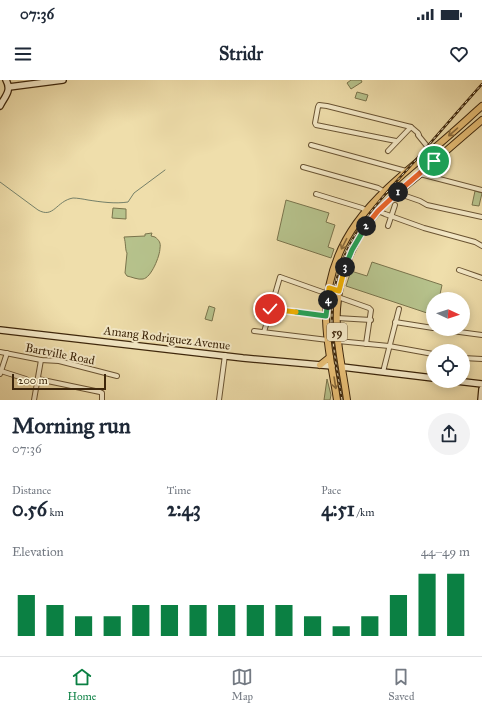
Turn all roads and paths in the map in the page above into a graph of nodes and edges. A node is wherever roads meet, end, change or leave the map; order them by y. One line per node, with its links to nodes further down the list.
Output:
1 (6, 80): 3 (main road)
2 (59, 80): 3 (main road)
3 (9, 86): 4 (main road)
4 (2, 97): 5 (main road)
5 (0, 106)
6 (482, 106): 12 (main road, 59, one-way to 12)
7 (482, 120): 13 (main road, 59)
8 (411, 127): 9 (street); 9 (street); 12 (street)
9 (396, 141): 11 (street)
10 (311, 145): 15 (street)
11 (388, 151)
12 (430, 151): 13 (main road); 15 (main road, 59)
13 (436, 159): 16 (main road, 59)
14 (303, 167): 18 (street)
15 (406, 171): 18 (main road, 59)
16 (420, 174): 17 (street); 19 (main road, 59)
17 (482, 190)
18 (383, 191): 22 (main road, 59)
19 (397, 192): 23 (main road, 59); 25 (street)
20 (316, 194): 22 (street)
21 (395, 204): 24 (street)
22 (365, 210): 30 (main road, 59, one-way to 30)
23 (378, 211): 24 (street); 31 (main road, 59)
24 (391, 216): 26 (street); 27 (street)
25 (482, 217)
26 (388, 226)
27 (482, 246)
28 (459, 270): 29 (street)
29 (482, 278)
30 (329, 291): 31 (main road); 32 (street); 34 (main road, 59)
31 (339, 294): 35 (main road, 59); 36 (street)
32 (270, 309): 34 (street); 41 (street)
33 (399, 309): 37 (street)
34 (326, 316): 44 (main road, 59)
35 (337, 318): 36 (street); 45 (main road, 59)
36 (371, 320): 46 (street)
37 (395, 322): 38 (street); 47 (street)
38 (426, 327)
39 (0, 330): 51 (main road, Amang Rodriguez Avenue)
40 (254, 331): 41 (street)
41 (264, 332): 44 (street)
42 (470, 333): 43 (street)
43 (482, 335)
44 (328, 340): 52 (main road, 59)
45 (338, 341): 46 (street); 58 (main road, 59)
46 (366, 344): 47 (street)
47 (389, 346): 50 (street); 59 (street)
48 (0, 352): 49 (street, Bartville Road)
49 (7, 353): 55 (street, Bartville Road); 60 (street)
50 (426, 353)
51 (224, 355): 56 (main road, Amang Rodriguez Avenue); 70 (street)
52 (330, 357): 56 (main road); 57 (main road, 59)
53 (470, 358): 54 (street)
54 (482, 359)
55 (41, 360): 61 (street, Bartville Road); 64 (street)
56 (320, 365): 57 (main road, Amang Rodriguez Avenue)
57 (332, 366): 71 (main road, 59, one-way to 71)
58 (342, 367): 59 (main road); 72 (main road, 59)
59 (383, 372): 62 (main road)
60 (0, 373): 63 (street)
61 (117, 376)
62 (426, 377)
63 (26, 379)
64 (38, 379): 68 (street); 69 (street)
65 (470, 383): 66 (main road)
66 (482, 384)
67 (482, 389): 73 (main road)
68 (34, 400)
69 (102, 400)
70 (219, 400)
71 (337, 400)
72 (348, 400)
73 (481, 400)

